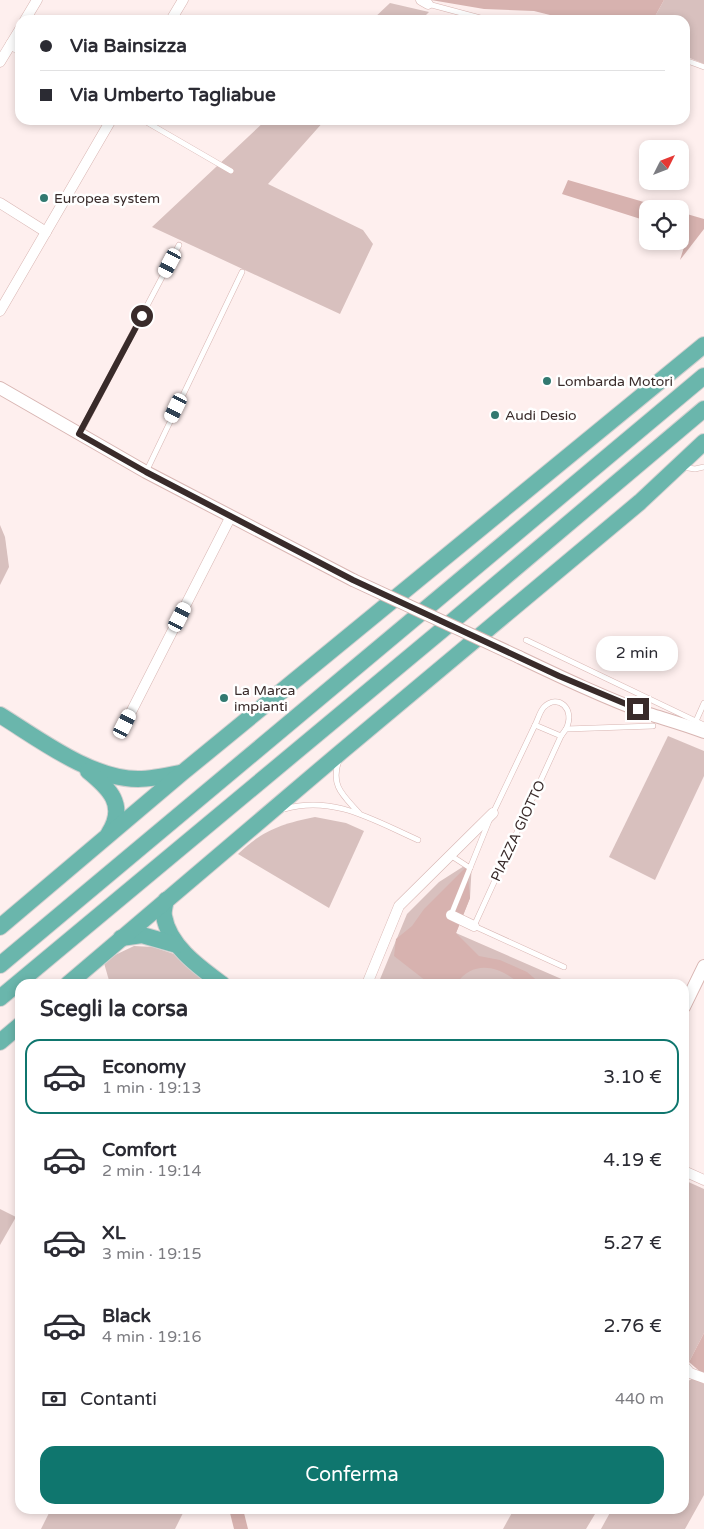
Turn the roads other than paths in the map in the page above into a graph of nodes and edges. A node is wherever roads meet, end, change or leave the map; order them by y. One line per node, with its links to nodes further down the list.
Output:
1 (37, 0): 4 (street)
2 (183, 0): 5 (street)
3 (425, 2): 6 (lane)
4 (28, 15)
5 (174, 15)
6 (470, 15)
7 (15, 47): 8 (street)
8 (0, 62)
9 (690, 62): 10 (lane)
10 (704, 67)
11 (108, 125): 15 (street)
12 (151, 125): 13 (lane)
13 (231, 171)
14 (0, 203): 15 (street)
15 (46, 232): 18 (street)
16 (179, 245): 23 (lane)
17 (242, 272): 27 (lane)
18 (0, 311)
19 (704, 345): 43 (highway)
20 (704, 376): 57 (highway)
21 (0, 388): 23 (street)
22 (704, 409): 60 (highway)
23 (79, 434): 27 (street)
24 (704, 442): 25 (highway)
25 (676, 467): 26 (lane); 41 (highway)
26 (704, 467)
27 (146, 472): 28 (street)
28 (231, 516): 33 (street, bridge); 35 (street)
29 (526, 640): 30 (lane)
30 (654, 701): 33 (lane); 34 (lane)
31 (704, 704): 34 (lane)
32 (0, 715): 42 (highway)
33 (652, 720): 38 (lane); 39 (street)
34 (696, 720): 37 (lane)
35 (125, 724)
36 (536, 725): 38 (lane); 40 (lane); 45 (lane)
37 (704, 725)
38 (566, 729): 40 (lane)
39 (704, 732)
40 (561, 736): 53 (lane, PIAZZA GIOTTO)
41 (341, 752): 44 (highway); 46 (lane)
42 (74, 760): 43 (highway); 47 (highway)
43 (182, 773): 47 (highway)
44 (271, 812): 46 (lane); 51 (highway)
45 (493, 813): 49 (street); 50 (lane)
46 (360, 814): 48 (lane)
47 (104, 840): 54 (highway)
48 (418, 840)
49 (450, 855): 50 (lane); 63 (street)
50 (470, 868): 52 (lane)
51 (166, 900): 55 (highway); 56 (highway)
52 (451, 916): 53 (street)
53 (474, 926): 59 (lane)
54 (0, 927)
55 (121, 938): 56 (highway); 61 (highway)
56 (177, 945): 62 (highway)
57 (0, 965)
58 (704, 966): 65 (street)
59 (564, 967)
60 (23, 979)
61 (74, 979)
62 (215, 979)
63 (369, 979)
64 (15, 986): 66 (highway)
65 (689, 997)
66 (0, 998)
67 (15, 1029): 68 (highway)
68 (0, 1042)
69 (689, 1173): 70 (street)
70 (704, 1180)
71 (689, 1372): 72 (street)
72 (704, 1378)

